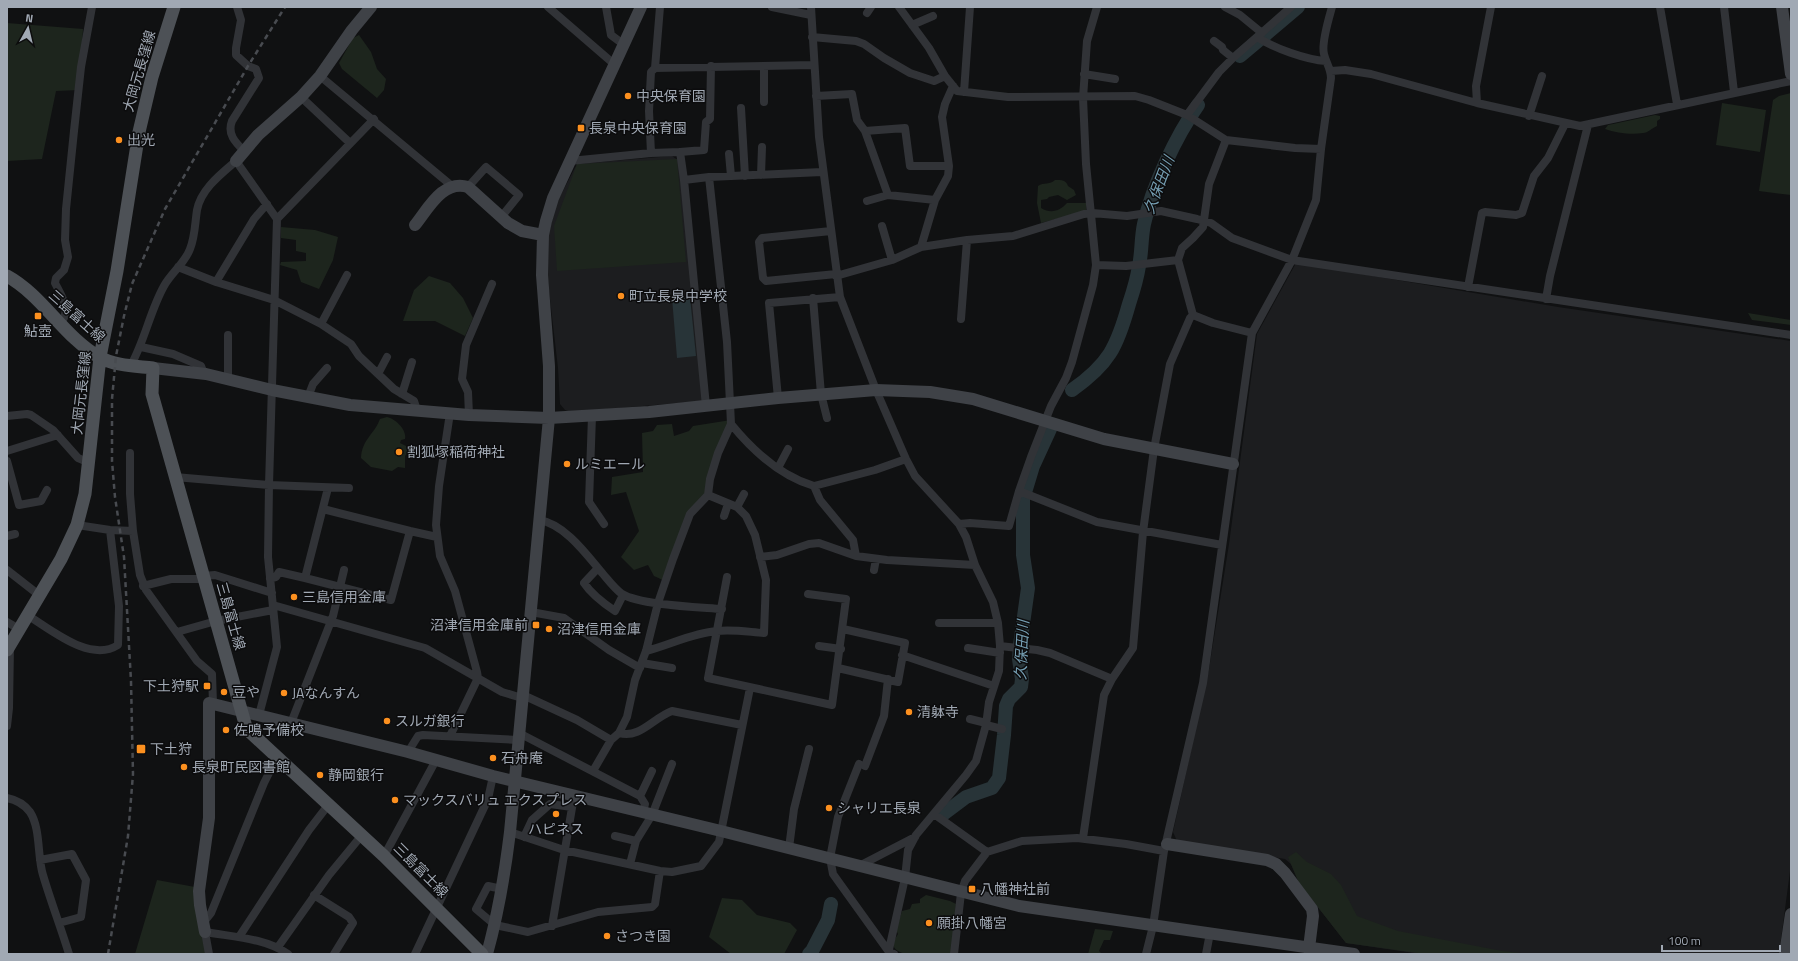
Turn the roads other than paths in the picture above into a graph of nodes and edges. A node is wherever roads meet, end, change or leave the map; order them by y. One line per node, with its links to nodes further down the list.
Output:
1 (92, 7): 108 (street)
2 (174, 7): 114 (main road, 大岡元長窪線)
3 (237, 7): 62 (street)
4 (371, 7): 37 (street)
5 (548, 7): 29 (street)
6 (606, 7): 26 (street)
7 (641, 7): 26 (street)
8 (660, 7): 33 (street)
9 (772, 7): 20 (street)
10 (899, 7): 22 (street)
11 (970, 7): 43 (street)
12 (1097, 7): 35 (street)
13 (1225, 7): 24 (street)
14 (1291, 7): 24 (street)
15 (1332, 7): 28 (street)
16 (1491, 7): 49 (street)
17 (1660, 7): 50 (street)
18 (1724, 7): 44 (street)
19 (1782, 7): 36 (street)
20 (811, 11): 23 (street)
21 (933, 16): 22 (street)
22 (912, 24): 38 (street)
23 (812, 37): 30 (street); 38 (street)
24 (1261, 37): 27 (street); 28 (street)
25 (1214, 41): 27 (street)
26 (623, 44): 29 (street)
27 (1232, 58): 52 (street)
28 (1326, 61): 34 (street)
29 (614, 64): 67 (street)
30 (813, 65): 32 (street); 45 (street)
31 (711, 66): 32 (street); 33 (street); 63 (street)
32 (764, 66): 48 (street)
33 (655, 68): 64 (street)
34 (1331, 71): 49 (street); 61 (street)
35 (1084, 74): 40 (street); 47 (street)
36 (1791, 74)
37 (320, 76): 46 (street); 54 (street)
38 (945, 76): 42 (street)
39 (1542, 76): 53 (street)
40 (1115, 79)
41 (1791, 80): 44 (street)
42 (953, 86): 43 (street); 68 (street)
43 (964, 92): 47 (street)
44 (1734, 92): 50 (street)
45 (816, 96): 57 (street); 69 (street)
46 (301, 97): 59 (street); 62 (street)
47 (1083, 98): 52 (street); 81 (street)
48 (764, 102)
49 (1477, 103): 53 (street)
50 (1677, 104): 56 (street)
51 (741, 108): 72 (street)
52 (1187, 115): 58 (street)
53 (1529, 116): 55 (street)
54 (374, 119): 59 (street); 75 (street)
55 (1565, 124): 56 (street); 101 (street)
56 (1588, 125): 104 (street)
57 (865, 132): 68 (street); 77 (street)
58 (1226, 140): 61 (street); 84 (street)
59 (350, 143): 83 (street)
60 (762, 147): 70 (street)
61 (1321, 149): 93 (street)
62 (244, 151): 66 (street)
63 (680, 152): 64 (street); 74 (street)
64 (651, 153): 67 (street)
65 (729, 154): 71 (street)
66 (236, 161): 80 (street); 95 (street)
67 (570, 161): 88 (street)
68 (948, 166): 78 (street)
69 (822, 172): 70 (street); 87 (street)
70 (761, 175): 72 (street)
71 (730, 176): 72 (street); 73 (street)
72 (745, 176)
73 (709, 177): 74 (street); 129 (street)
74 (684, 180): 130 (street)
75 (452, 186): 76 (street); 85 (street)
76 (468, 187): 82 (street); 82 (street)
77 (888, 195): 78 (street); 79 (street)
78 (934, 200): 90 (street)
79 (867, 201)
80 (267, 204): 83 (street); 99 (street)
81 (1092, 213): 84 (street); 89 (street); 94 (street)
82 (502, 216): 88 (street)
83 (277, 218): 105 (street)
84 (1205, 221): 92 (street); 93 (street)
85 (415, 225)
86 (882, 226): 91 (street)
87 (832, 231): 97 (street); 97 (street)
88 (544, 235): 136 (street)
89 (967, 240): 90 (street); 107 (street)
90 (921, 247): 91 (street)
91 (892, 260): 97 (street)
92 (1178, 260): 94 (street); 106 (street)
93 (1292, 260): 101 (street); 110 (street)
94 (1096, 265): 138 (street)
95 (178, 267): 99 (street); 113 (street)
96 (347, 275): 109 (street)
97 (836, 275): 102 (street)
98 (7, 276): 108 (main road, 三島富士線)
99 (216, 282): 105 (street)
100 (492, 284): 133 (street)
101 (1468, 287): 104 (street)
102 (840, 297): 103 (street); 124 (street)
103 (813, 298): 126 (street); 128 (street)
104 (1546, 298): 112 (street)
105 (274, 300): 109 (street); 123 (street)
106 (1193, 315): 110 (street); 142 (street)
107 (961, 319)
108 (60, 324): 114 (main road, 三島富士線)
109 (321, 324): 121 (street)
110 (1252, 333): 148 (street)
111 (228, 335): 122 (street)
112 (1791, 335)
113 (141, 347): 117 (street); 120 (street)
114 (100, 357): 117 (main road, 三島富士線); 147 (main road, 大岡元長窪線)
115 (387, 357): 121 (street)
116 (412, 362): 125 (street)
117 (131, 365): 118 (main road, 三島富士線)
118 (153, 368): 120 (street); 150 (main road, 三島富士線)
119 (327, 368): 127 (street)
120 (204, 374): 122 (street)
121 (378, 374): 125 (street)
122 (228, 378): 123 (street)
123 (272, 390): 127 (street); 151 (street)
124 (876, 390): 126 (street); 138 (street); 145 (street)
125 (402, 394): 131 (street)
126 (821, 394): 128 (street); 137 (street)
127 (308, 397): 131 (street)
128 (778, 398): 129 (street)
129 (731, 403): 130 (street); 139 (street)
130 (706, 406): 135 (street)
131 (417, 410): 132 (street)
132 (450, 413): 133 (street); 171 (street)
133 (469, 415): 136 (street)
134 (7, 416): 140 (street)
135 (592, 416): 136 (street); 164 (street)
136 (549, 418): 163 (street)
137 (826, 418)
138 (1045, 421): 142 (street); 156 (street)
139 (731, 424): 149 (street); 158 (street)
140 (58, 435): 143 (street); 147 (street)
141 (788, 449): 149 (street)
142 (1154, 449): 148 (street); 170 (street)
143 (7, 451)
144 (130, 453): 168 (street)
145 (906, 459): 152 (street); 165 (street)
146 (7, 461): 155 (street)
147 (90, 462): 166 (main road, 大岡元長窪線)
148 (1233, 464): 172 (street)
149 (778, 468): 152 (street)
150 (175, 477): 151 (street); 182 (main road, 三島富士線)
151 (269, 485): 153 (street); 184 (street)
152 (814, 486): 173 (street)
153 (328, 488): 154 (street); 161 (street)
154 (349, 488)
155 (47, 490)
156 (1022, 493): 165 (street); 170 (street)
157 (744, 494): 160 (street)
158 (708, 495): 159 (street); 191 (street)
159 (728, 504): 160 (street); 162 (street)
160 (737, 508): 174 (street)
161 (323, 509): 169 (street); 183 (street)
162 (724, 516)
163 (539, 520): 177 (street); 194 (street)
164 (604, 524)
165 (959, 524): 176 (street)
166 (77, 525): 167 (street); 190 (main road, 大岡元長窪線)
167 (110, 530): 168 (street); 195 (street)
168 (133, 530): 185 (street)
169 (410, 532): 171 (street); 186 (street)
170 (1143, 532): 172 (street); 217 (street)
171 (437, 537): 215 (street)
172 (1222, 545): 257 (street)
173 (856, 556): 174 (street); 175 (street)
174 (760, 557): 203 (street)
175 (876, 559): 176 (street); 180 (street)
176 (975, 565): 200 (street)
177 (598, 568): 188 (street); 188 (street)
178 (7, 570): 190 (street)
179 (344, 570): 186 (street)
180 (874, 570)
181 (727, 577): 193 (street)
182 (204, 578): 185 (street); 187 (street); 196 (main road, 三島富士線)
183 (305, 578): 184 (street); 186 (street)
184 (270, 579): 187 (street)
185 (143, 586): 204 (street)
186 (340, 588): 197 (street)
187 (272, 592): 192 (street)
188 (623, 594): 191 (street)
189 (808, 594): 201 (street)
190 (39, 595): 195 (main road, 大岡元長窪線)
191 (658, 602): 193 (street); 210 (street)
192 (273, 608): 196 (street); 197 (street); 223 (street)
193 (722, 609): 203 (street)
194 (531, 612): 212 (street); 220 (street)
195 (28, 615): 202 (main road, 大岡元長窪線)
196 (216, 621): 204 (street); 222 (main road, 三島富士線)
197 (331, 621): 215 (street); 225 (street)
198 (7, 622): 202 (street)
199 (939, 623): 200 (street)
200 (998, 623): 209 (street)
201 (843, 628): 208 (street); 211 (street)
202 (19, 629): 206 (main road, 大岡元長窪線)
203 (718, 631): 210 (street); 219 (street)
204 (177, 632): 221 (street)
205 (819, 646): 208 (street)
206 (8, 648): 228 (street)
207 (968, 648): 209 (street)
208 (841, 649): 214 (street)
209 (1000, 649): 217 (street); 218 (street)
210 (646, 651): 212 (street)
211 (902, 656): 216 (street); 218 (street)
212 (641, 665): 213 (street); 230 (street)
213 (672, 668)
214 (838, 668): 216 (street); 219 (street)
215 (478, 678): 220 (street); 231 (street)
216 (888, 679): 262 (street)
217 (1112, 679): 255 (street)
218 (994, 686): 226 (street)
219 (750, 688): 227 (street)
220 (522, 696): 232 (street); 233 (street)
221 (213, 704): 222 (street); 277 (street)
222 (241, 711): 223 (street); 236 (main road, 三島富士線)
223 (259, 715): 225 (street)
224 (970, 719): 226 (street)
225 (291, 723): 235 (street)
226 (986, 724): 229 (street); 248 (street)
227 (742, 725): 230 (street); 249 (street)
228 (7, 726)
229 (1002, 728)
230 (619, 733): 233 (street)
231 (450, 736): 232 (street); 235 (street)
232 (519, 736): 239 (street); 242 (street)
233 (611, 740): 239 (street)
234 (809, 749): 258 (street)
235 (408, 752): 237 (street)
236 (277, 757): 246 (main road, 三島富士線); 277 (street)
237 (436, 760): 241 (street); 261 (street)
238 (672, 764): 247 (street)
239 (593, 771): 243 (street)
240 (652, 771): 243 (street)
241 (493, 776): 242 (street); 271 (street)
242 (514, 781): 245 (street); 250 (street)
243 (640, 796): 247 (street)
244 (7, 798): 263 (street)
245 (573, 802): 247 (street); 252 (street); 259 (street)
246 (329, 804): 251 (main road, 三島富士線); 279 (street)
247 (648, 813): 249 (street); 256 (street)
248 (934, 814): 254 (street); 260 (street)
249 (721, 831): 258 (street); 266 (street)
250 (510, 832): 252 (street); 268 (street)
251 (362, 835): 261 (main road, 三島富士線); 270 (street)
252 (524, 836): 259 (street)
253 (615, 836): 256 (street)
254 (915, 837): 265 (street); 267 (street)
255 (1083, 838): 257 (street); 260 (street)
256 (636, 841): 264 (street)
257 (1166, 847): 276 (street); 281 (street)
258 (789, 848): 262 (street)
259 (564, 850): 264 (street); 275 (street)
260 (987, 852): 269 (street)
261 (384, 856): 271 (main road, 三島富士線)
262 (830, 858): 265 (street); 282 (street)
263 (40, 860): 273 (street); 273 (street)
264 (630, 864): 266 (street)
265 (859, 866): 267 (street)
266 (660, 871): 275 (street)
267 (905, 878): 269 (street); 282 (street)
268 (502, 889): 274 (street); 274 (street)
269 (961, 893): 276 (street); 290 (street)
270 (314, 895): 280 (street); 286 (street)
271 (437, 909): 287 (street); 288 (main road, 三島富士線)
272 (1791, 914): 294 (street)
273 (59, 923): 283 (street)
274 (495, 925): 275 (street); 289 (street)
275 (552, 926)
276 (1153, 926): 278 (street); 291 (street)
277 (204, 928): 279 (street); 284 (street)
278 (1210, 933): 281 (street); 292 (street)
279 (239, 937): 280 (street)
280 (278, 947): 285 (street)
281 (1309, 948): 293 (street)
282 (890, 953)
283 (70, 954)
284 (209, 954)
285 (288, 954)
286 (334, 954)
287 (415, 954)
288 (482, 954)
289 (487, 954)
290 (954, 954)
291 (1146, 954)
292 (1206, 954)
293 (1354, 954)
294 (1785, 954)

